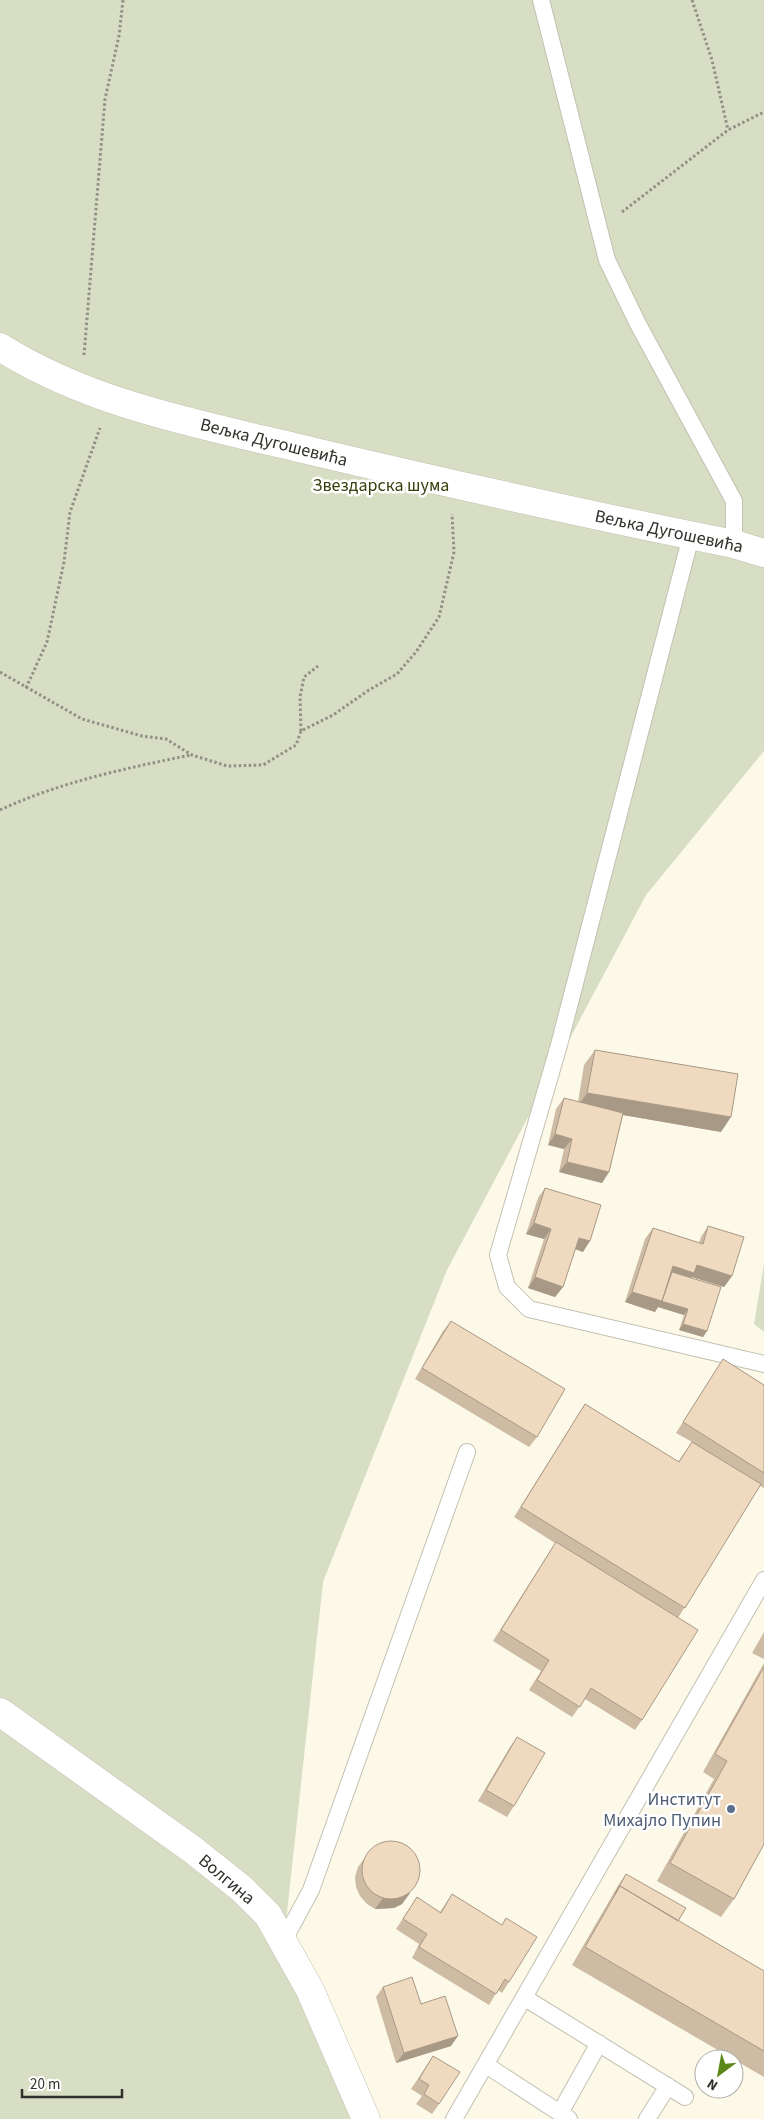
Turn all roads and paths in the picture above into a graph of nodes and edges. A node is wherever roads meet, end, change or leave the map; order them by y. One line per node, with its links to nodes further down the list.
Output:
1 (123, 0): 8 (path)
2 (541, 0): 6 (lane)
3 (692, 0): 5 (path)
4 (764, 112): 5 (path)
5 (728, 130): 6 (path)
6 (599, 230): 12 (lane)
7 (0, 346): 8 (street, Вељка Дугошевића)
8 (82, 388): 9 (street, Вељка Дугошевића)
9 (110, 400): 10 (street, Вељка Дугошевића); 16 (path)
10 (449, 484): 11 (street, Вељка Дугошевића); 17 (path)
11 (691, 536): 12 (street, Вељка Дугошевића); 20 (lane)
12 (734, 544): 13 (street, Вељка Дугошевића)
13 (764, 553)
14 (318, 666): 17 (path)
15 (0, 672): 16 (path)
16 (26, 688): 18 (path)
17 (301, 731): 18 (path)
18 (192, 755): 19 (path)
19 (0, 810)
20 (764, 1364)
21 (467, 1452): 24 (lane)
22 (764, 1580): 25 (lane)
23 (0, 1712): 24 (street, Волгина)
24 (284, 1940): 31 (street, Волгина)
25 (525, 1998): 26 (lane); 27 (lane)
26 (599, 2044): 28 (lane); 30 (lane)
27 (486, 2065): 30 (lane); 32 (lane)
28 (668, 2086): 29 (lane); 33 (lane)
29 (685, 2097)
30 (564, 2116)
31 (366, 2119)
32 (454, 2119)
33 (647, 2119)

